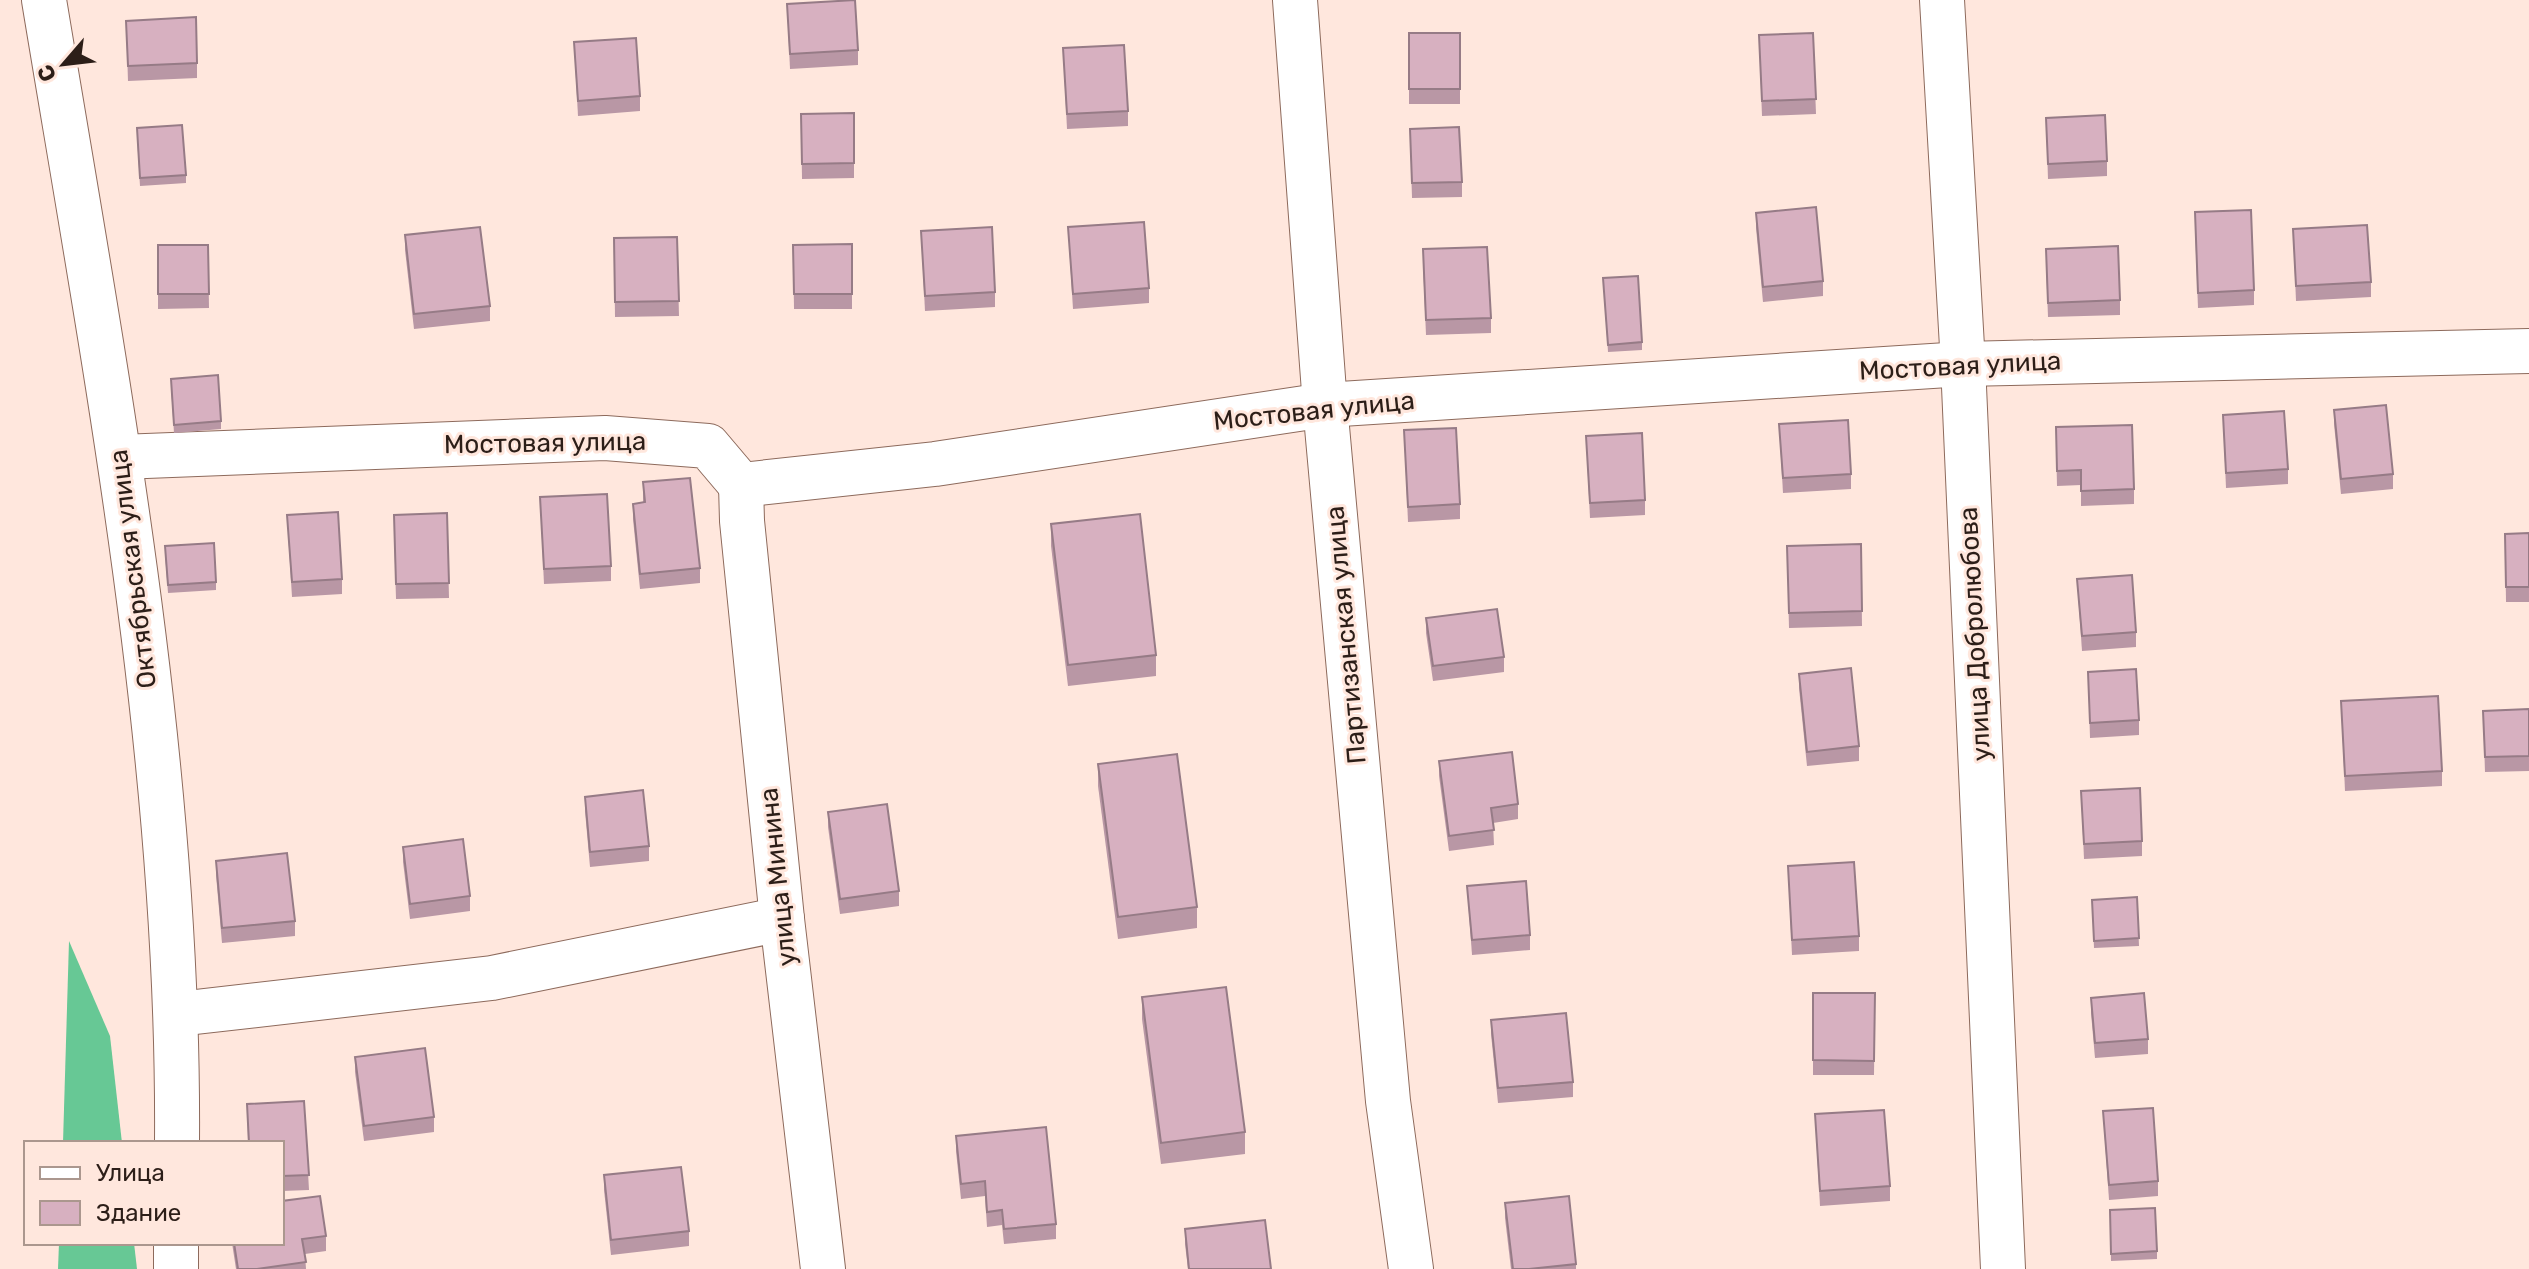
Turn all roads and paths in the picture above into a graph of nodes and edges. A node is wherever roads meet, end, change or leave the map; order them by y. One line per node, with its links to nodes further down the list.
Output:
1 (44, 0): 7 (street, Октябрьская улица)
2 (1295, 0): 6 (street, Партизанская улица)
3 (1942, 0): 5 (street, улица Добролюбова)
4 (2529, 351): 5 (street, Мостовая улица)
5 (1963, 364): 6 (street, Мостовая улица); 16 (street, улица Добролюбова)
6 (1325, 405): 8 (street, Мостовая улица); 15 (street, Партизанская улица)
7 (120, 457): 8 (street, Мостовая улица); 10 (street, Октябрьская улица)
8 (741, 485): 9 (street, улица Минина)
9 (782, 919): 10 (street); 14 (street, улица Минина)
10 (178, 1014): 11 (street, Октябрьская улица)
11 (177, 1141)
12 (176, 1245): 13 (street)
13 (176, 1269)
14 (823, 1269)
15 (1411, 1269)
16 (2003, 1269)

